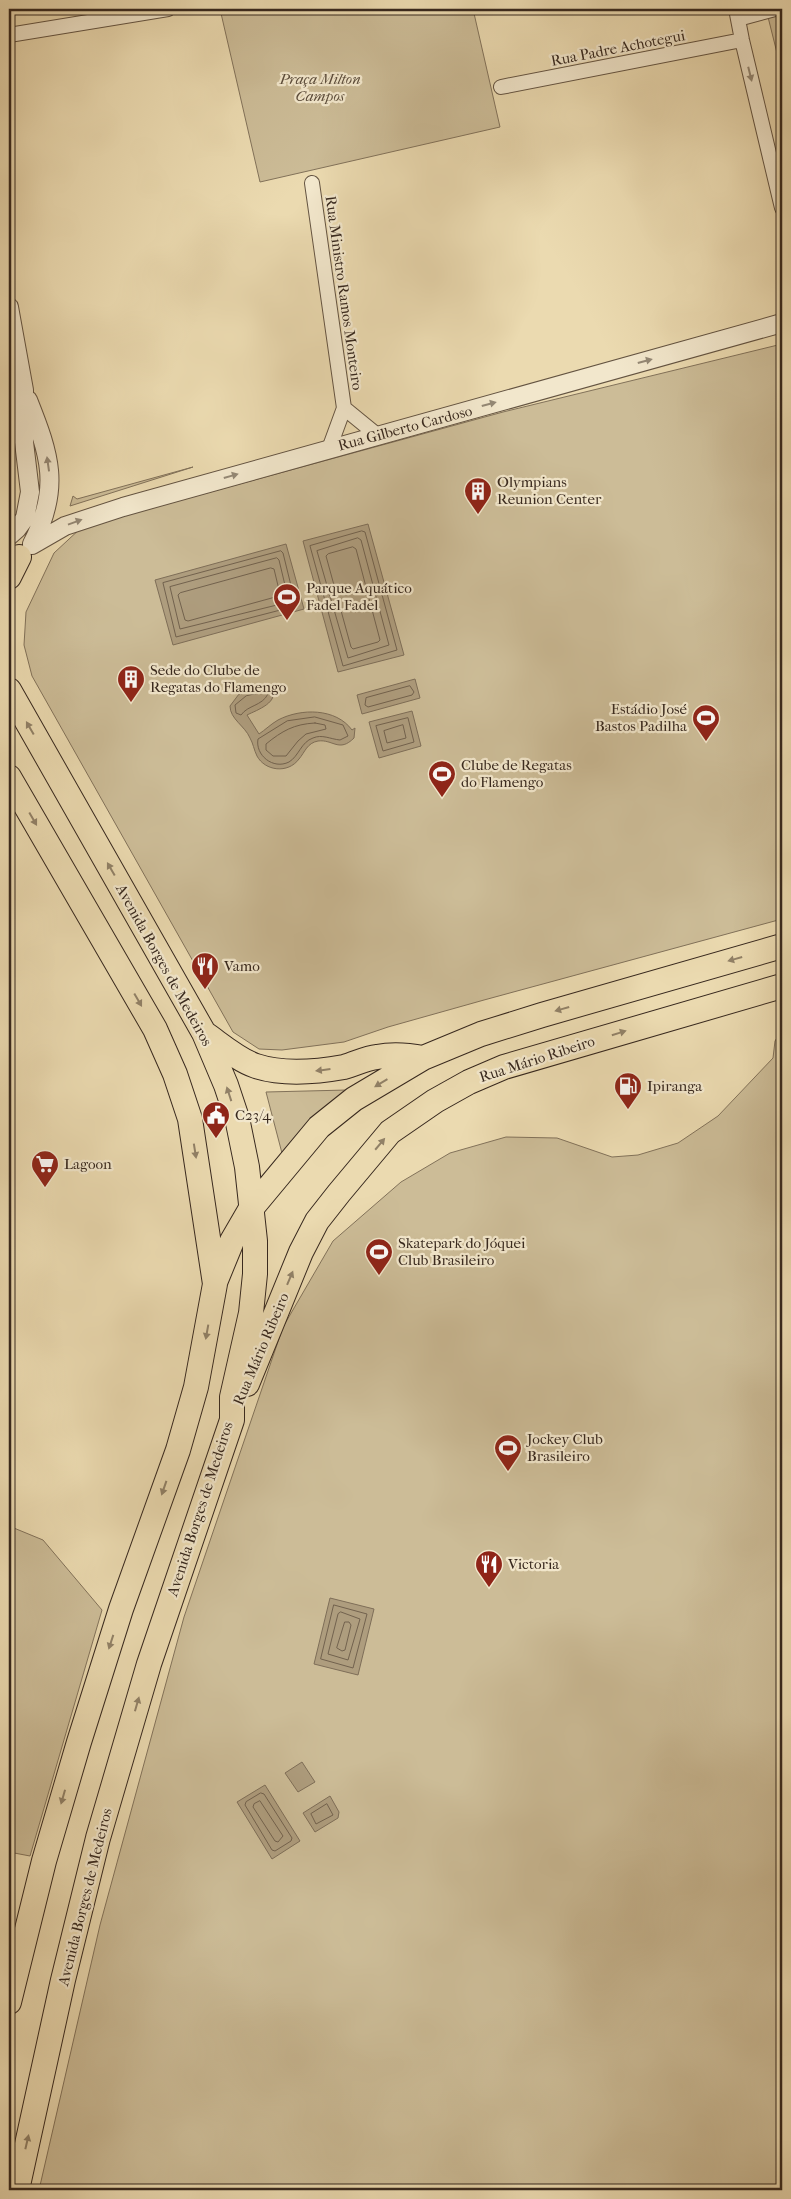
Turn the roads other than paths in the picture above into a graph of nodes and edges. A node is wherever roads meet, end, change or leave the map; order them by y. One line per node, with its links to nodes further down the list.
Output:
1 (168, 9): 4 (street)
2 (776, 9): 3 (street)
3 (737, 14): 5 (street)
4 (9, 35)
5 (742, 40): 6 (street, Rua Padre Achotegui); 8 (street, one-way to 8)
6 (501, 88)
7 (312, 183): 12 (street, Rua Ministro Ramos Monteiro)
8 (782, 208)
9 (9, 307): 11 (street)
10 (782, 323): 13 (street, Rua Gilberto Cardoso, one-way to 10)
11 (24, 390): 15 (street); 16 (street, one-way to 11)
12 (344, 408): 13 (street, Rua Ministro Ramos Monteiro); 14 (street, Rua Ministro Ramos Monteiro)
13 (377, 435): 14 (street, Rua Gilberto Cardoso)
14 (329, 449): 16 (street, Rua Gilberto Cardoso, one-way to 14)
15 (9, 536)
16 (17, 560)
17 (9, 690): 21 (highway, Avenida Borges de Medeiros, one-way to 17)
18 (9, 777): 24 (highway, one-way to 24)
19 (782, 946): 22 (highway, one-way to 22)
20 (782, 986): 25 (highway, Rua Mário Ribeiro, one-way to 20)
21 (204, 1033): 22 (highway, one-way to 21); 23 (highway, Avenida Borges de Medeiros, one-way to 21)
22 (423, 1058): 23 (highway, one-way to 23)
23 (250, 1210): 24 (highway); 25 (highway, Avenida Borges de Medeiros)
24 (215, 1284): 26 (highway, one-way to 26)
25 (232, 1420): 27 (highway, Avenida Borges de Medeiros, one-way to 25)
26 (9, 2002)
27 (18, 2190)

